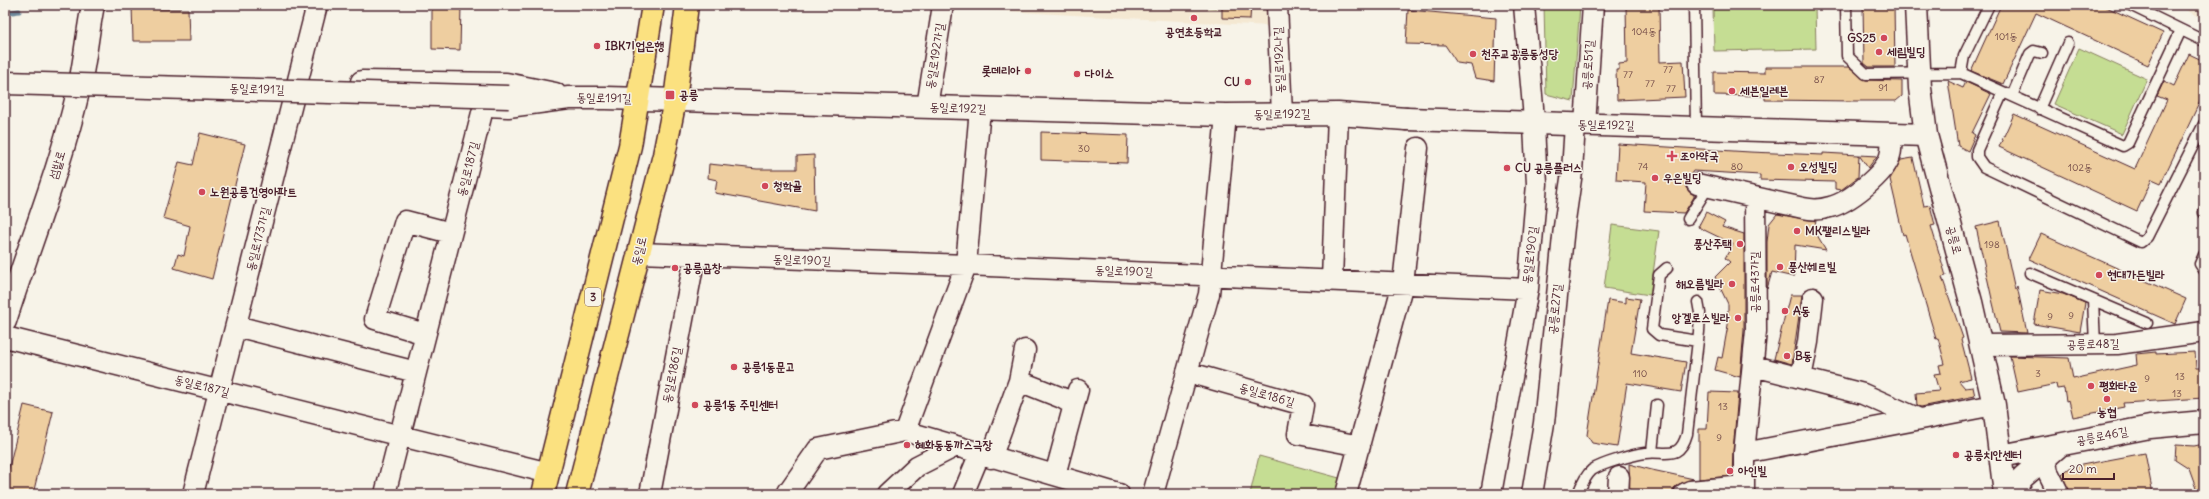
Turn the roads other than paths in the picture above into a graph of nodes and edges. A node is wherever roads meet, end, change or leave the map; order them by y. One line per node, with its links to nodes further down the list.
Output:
1 (93, 5): 21 (main road, 섬밭로)
2 (317, 5): 22 (street, 동일로173가길)
3 (653, 5): 25 (main road, 3)
4 (687, 5): 26 (main road, 동일로)
5 (943, 5): 28 (street, 동일로192가길)
6 (1278, 5): 31 (street, 동일로192나길)
7 (1524, 5): 34 (street, 동일로190길)
8 (1593, 5): 35 (street, 공릉로51길)
9 (1694, 5): 37 (lane)
10 (1846, 5): 19 (lane)
11 (1916, 5): 19 (main road, 공릉로)
12 (1989, 5): 18 (lane)
13 (2130, 5): 14 (lane)
14 (2181, 30): 15 (lane); 30 (lane)
15 (2204, 41)
16 (2068, 43): 30 (lane)
17 (2042, 52): 23 (lane)
18 (1961, 73): 19 (lane); 23 (lane)
19 (1919, 75): 39 (main road, 공릉로)
20 (5, 83): 24 (main road, 동일로191길, bridge)
21 (79, 83): 22 (main road, 동일로191길); 59 (main road, 섬밭로)
22 (296, 90): 24 (main road, 동일로191길); 27 (main road, 동일로191길); 61 (street, 동일로173가길)
23 (2007, 94): 30 (lane); 36 (lane)
24 (569, 98): 25 (main road, 동일로191길); 27 (main road, 동일로191길)
25 (639, 99): 26 (main road, 동일로192길); 89 (main road, 3)
26 (675, 100): 28 (main road, 동일로192길); 45 (main road, 동일로)
27 (484, 105): 44 (street, 동일로187길)
28 (927, 107): 29 (main road, 동일로192길)
29 (980, 109): 33 (main road, 동일로192길); 48 (street)
30 (2039, 109)
31 (1282, 114): 32 (main road, 동일로192길); 33 (main road, 동일로192길)
32 (1338, 114): 34 (main road, 동일로192길); 53 (street)
33 (1226, 115): 52 (street)
34 (1534, 123): 35 (main road, 동일로192길); 55 (street, 동일로190길)
35 (1580, 124): 37 (main road, 동일로192길); 104 (street, 공릉로27길)
36 (2204, 124)
37 (1696, 128): 38 (main road, 동일로192길)
38 (1892, 134): 39 (main road, 동일로192길); 42 (street)
39 (1926, 135): 67 (main road, 공릉로)
40 (1418, 148): 54 (street)
41 (1702, 185): 42 (street); 43 (lane)
42 (1755, 197): 69 (street, 공릉로43가길)
43 (1688, 219)
44 (451, 233): 63 (street, 동일로187길); 63 (street)
45 (639, 254): 47 (street, 동일로190길); 96 (main road, 동일로)
46 (2204, 255): 50 (lane)
47 (695, 256): 48 (street, 동일로190길); 97 (street, 동일로186길)
48 (966, 265): 52 (street, 동일로190길); 79 (street)
49 (1667, 268): 65 (lane)
50 (2204, 270)
51 (2030, 273): 57 (lane)
52 (1211, 275): 53 (street, 동일로190길); 71 (street)
53 (1332, 280): 54 (street, 동일로190길)
54 (1403, 283): 55 (street, 동일로190길); 83 (street)
55 (1528, 289): 103 (street)
56 (1813, 298): 72 (street)
57 (2093, 300): 60 (lane); 66 (lane)
58 (1698, 302): 65 (lane)
59 (5, 322)
60 (2147, 323)
61 (236, 326): 70 (street); 74 (street, 동일로173가길)
62 (2204, 332): 66 (street, 공릉로48길)
63 (425, 334): 70 (street, 동일로187길)
64 (5, 337): 74 (street, 동일로187길)
65 (1698, 341): 84 (lane)
66 (2094, 344): 67 (street, 공릉로48길)
67 (1980, 345): 76 (main road, 공릉로)
68 (1025, 350): 73 (street)
69 (1754, 366): 72 (street); 85 (street, 공릉로43가길)
70 (416, 372): 80 (street, 동일로187길)
71 (1187, 372): 83 (street, 동일로186길); 101 (street)
72 (1801, 378): 77 (street)
73 (1019, 381): 86 (street); 90 (street)
74 (219, 390): 80 (street, 동일로187길); 93 (street, 동일로173가길)
75 (1657, 405): 84 (lane)
76 (1994, 405): 77 (street); 87 (main road, 공릉로)
77 (1917, 418): 85 (street)
78 (2204, 422): 81 (main road, 공릉로46길)
79 (905, 431): 82 (street); 92 (street)
80 (400, 435): 89 (street, 동일로187길); 94 (street)
81 (2064, 443): 87 (main road, 공릉로46길); 88 (main road)
82 (956, 446): 86 (street); 98 (street)
83 (1360, 446): 102 (street)
84 (1652, 452): 105 (lane)
85 (1744, 453): 91 (street, 공릉로43가길)
86 (985, 455): 90 (street); 99 (street)
87 (2001, 456): 107 (main road, 공릉로)
88 (2045, 458): 108 (main road); 109 (street)
89 (549, 473): 95 (main road, 3)
90 (1055, 475): 100 (street)
91 (1744, 490): 106 (street)
92 (787, 493)
93 (193, 494)
94 (385, 494)
95 (543, 494)
96 (577, 494)
97 (650, 494)
98 (887, 494)
99 (963, 494)
100 (1119, 494)
101 (1153, 494)
102 (1346, 494)
103 (1492, 494)
104 (1532, 494)
105 (1578, 494)
106 (1684, 494)
107 (2005, 494)
108 (2009, 494)
109 (2059, 494)

